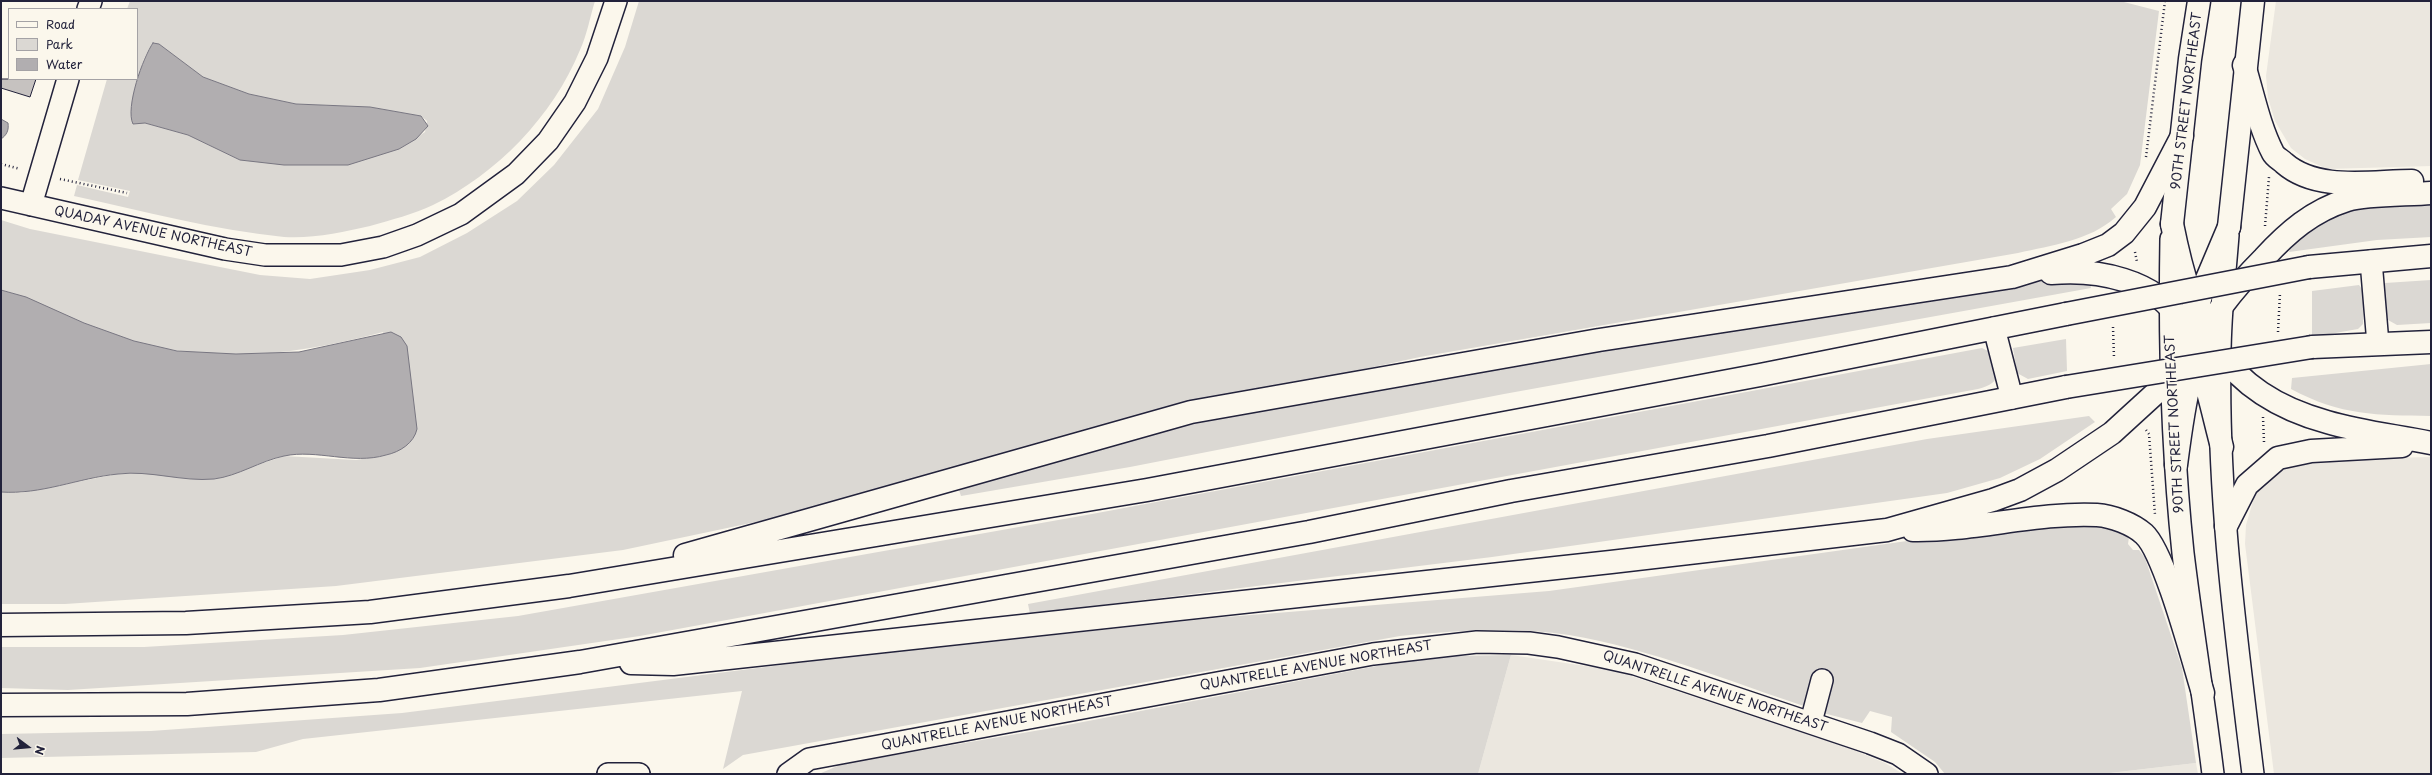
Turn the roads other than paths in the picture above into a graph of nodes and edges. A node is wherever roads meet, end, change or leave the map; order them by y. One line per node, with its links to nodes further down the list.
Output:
1 (616, 1): 10 (street, QUADAY AVENUE NORTHEAST)
2 (2199, 1): 6 (main road, 90TH STREET NORTHEAST)
3 (2253, 1): 4 (main road)
4 (2244, 65): 7 (main road); 12 (main road)
5 (68, 80): 10 (street)
6 (2182, 136): 11 (main road, 90TH STREET NORTHEAST); 15 (main road)
7 (2431, 181)
8 (2431, 193): 16 (main road)
9 (1, 198): 10 (street, QUADAY AVENUE NORTHEAST)
10 (31, 205)
11 (2172, 224): 17 (street, 90TH STREET NORTHEAST); 18 (main road)
12 (2229, 227): 16 (street); 18 (main road)
13 (2431, 256): 14 (main road)
14 (2371, 261): 19 (main road, bridge); 22 (street)
15 (2012, 277): 17 (main road); 31 (main road)
16 (2222, 307): 21 (main road); 23 (street)
17 (2170, 308): 21 (main road); 24 (street, 90TH STREET NORTHEAST)
18 (2197, 312): 21 (main road)
19 (1994, 328): 25 (street); 31 (main road)
20 (2431, 342): 22 (main road)
21 (2197, 343): 23 (main road); 24 (main road); 27 (main road); 28 (main road)
22 (2378, 344): 25 (main road, bridge)
23 (2220, 356): 26 (main road); 27 (street)
24 (2170, 380): 28 (street, 90TH STREET NORTHEAST); 30 (main road)
25 (2012, 398): 33 (main road)
26 (2431, 444): 29 (main road)
27 (2222, 447): 29 (street)
28 (2176, 465): 35 (street, 90TH STREET NORTHEAST)
29 (2226, 526): 43 (street)
30 (1887, 530): 33 (main road); 35 (main road)
31 (569, 586): 32 (main road)
32 (1, 625)
33 (580, 662): 36 (main road)
34 (1822, 680): 37 (street)
35 (2203, 693): 42 (street, 90TH STREET NORTHEAST)
36 (1, 705)
37 (1811, 722): 40 (street, QUANTRELLE AVENUE NORTHEAST); 41 (street, QUANTRELLE AVENUE NORTHEAST)
38 (608, 774): 39 (street)
39 (639, 774)
40 (788, 774)
41 (1927, 774)
42 (2213, 774)
43 (2253, 774)

